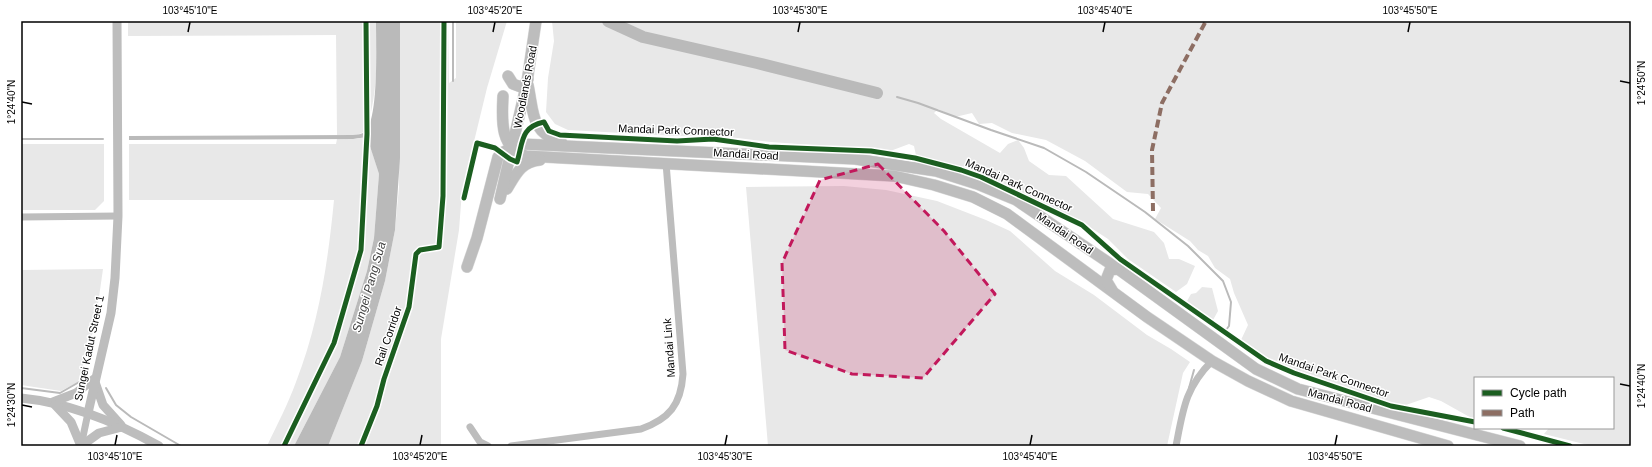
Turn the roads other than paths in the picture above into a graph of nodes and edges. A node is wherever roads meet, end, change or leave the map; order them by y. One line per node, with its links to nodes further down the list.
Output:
1 (117, 21): 14 (street, Sungei Kadut Street 1)
2 (536, 21): 4 (main road, Woodlands Road)
3 (508, 76): 4 (main road)
4 (527, 81): 6 (main road); 7 (main road, Woodlands Road)
5 (503, 96): 7 (main road)
6 (572, 146): 7 (main road); 8 (main road, Mandai Road)
7 (513, 148): 9 (main road); 13 (main road, Woodlands Road); 16 (main road)
8 (788, 156): 12 (main road); 17 (main road, Mandai Road)
9 (557, 159): 10 (main road); 11 (main road, Mandai Road)
10 (529, 162): 13 (main road); 13 (main road, Woodlands Road)
11 (666, 163): 12 (main road, Mandai Road); 29 (street, Mandai Link)
12 (800, 170): 18 (main road, Mandai Road)
13 (504, 182)
14 (118, 216): 15 (street); 20 (street, Sungei Kadut Street 1)
15 (21, 217)
16 (467, 267)
17 (1118, 269): 18 (main road); 32 (main road, Mandai Road)
18 (1112, 291): 19 (main road, Mandai Road)
19 (1212, 361): 30 (street); 31 (main road, Mandai Road)
20 (94, 379): 22 (street); 23 (street, Sungei Kadut Street 1); 25 (street)
21 (21, 398): 22 (street)
22 (52, 402): 23 (street); 26 (street)
23 (88, 413): 25 (street); 26 (street)
24 (470, 426): 28 (street)
25 (123, 427): 26 (street); 27 (street)
26 (81, 446)
27 (159, 446)
28 (488, 446)
29 (511, 446)
30 (1176, 446)
31 (1448, 446)
32 (1520, 446)

